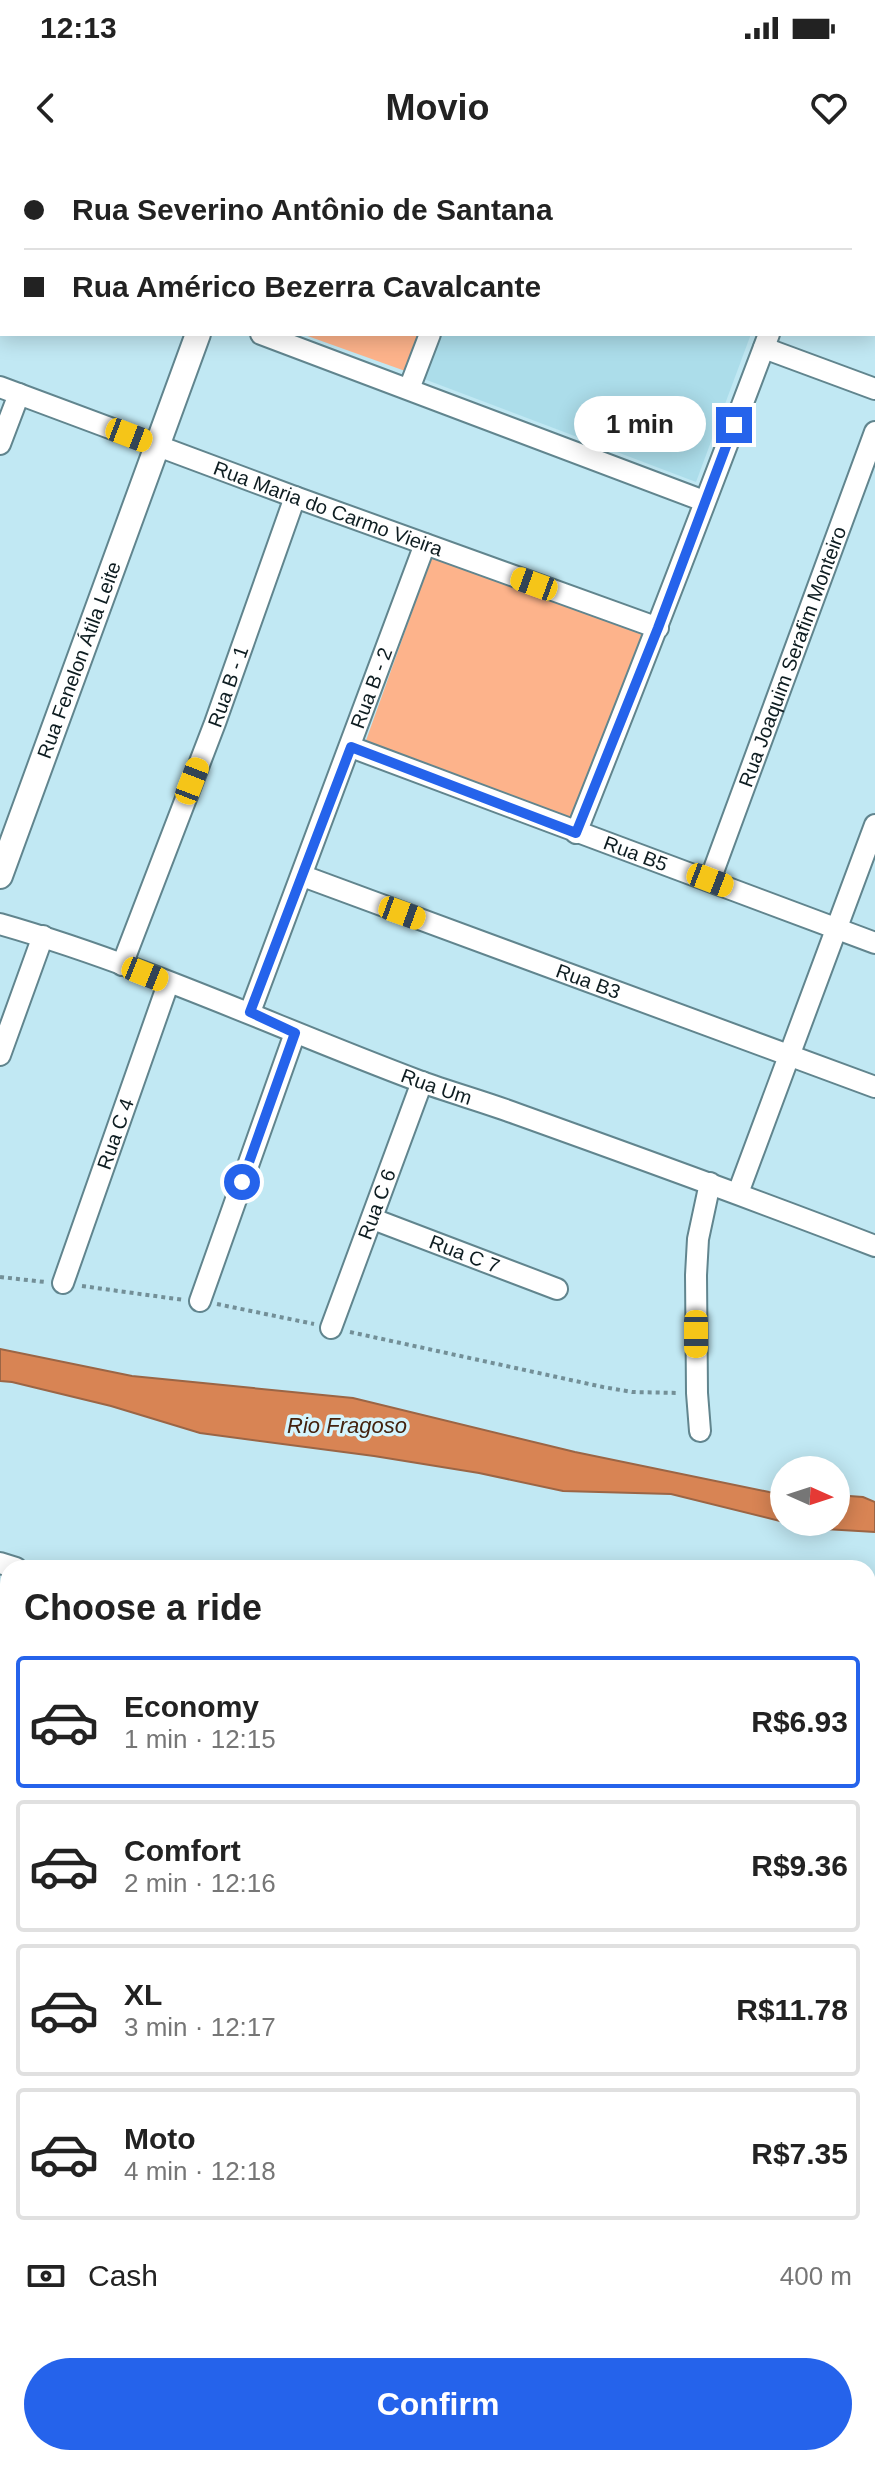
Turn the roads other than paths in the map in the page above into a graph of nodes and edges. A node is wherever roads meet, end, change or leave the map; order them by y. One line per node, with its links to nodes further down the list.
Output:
1 (197, 336): 10 (street, Rua Fenelon Átila Leite)
2 (266, 336): 5 (street)
3 (429, 336): 5 (street)
4 (767, 341): 6 (street); 12 (street)
5 (409, 389): 12 (street)
6 (875, 389)
7 (10, 391): 9 (street); 10 (street, Rua Maria do Carmo Vieira)
8 (875, 432): 20 (street, Rua Joaquim Serafim Monteiro)
9 (0, 444)
10 (156, 445): 11 (street, Rua Maria do Carmo Vieira); 18 (street, Rua Fenelon Átila Leite)
11 (295, 497): 13 (street, Rua Maria do Carmo Vieira); 25 (street, Rua B - 1)
12 (704, 501): 14 (street)
13 (425, 544): 14 (street, Rua Maria do Carmo Vieira); 15 (street, Rua B - 2)
14 (658, 628): 17 (street)
15 (351, 747): 17 (street, Rua B5); 19 (street, Rua B - 2)
16 (875, 825): 22 (street)
17 (576, 833): 20 (street, Rua B5)
18 (0, 876)
19 (303, 876): 27 (street, Rua B - 2); 30 (street, Rua B3)
20 (710, 880): 22 (street, Rua B5)
21 (0, 924): 23 (street, Rua Um)
22 (835, 929): 24 (street, Rua B5); 30 (street)
23 (43, 936): 25 (street, Rua Um); 29 (street)
24 (875, 943)
25 (122, 965): 26 (street, Rua Um)
26 (168, 984): 27 (street, Rua Um); 37 (street, Rua C 4)
27 (250, 1012): 28 (street, Rua Um)
28 (295, 1033): 31 (street, Rua Um); 39 (street)
29 (0, 1055)
30 (788, 1055): 32 (street, Rua B3); 34 (street)
31 (422, 1082): 33 (street, Rua Um); 35 (street, Rua C 6)
32 (875, 1087)
33 (710, 1183): 34 (street, Rua Um); 41 (street)
34 (738, 1193): 36 (street, Rua Um)
35 (373, 1219): 38 (street, Rua C 7); 40 (street, Rua C 6)
36 (875, 1246)
37 (63, 1283)
38 (557, 1289)
39 (200, 1301)
40 (331, 1328)
41 (700, 1431)

